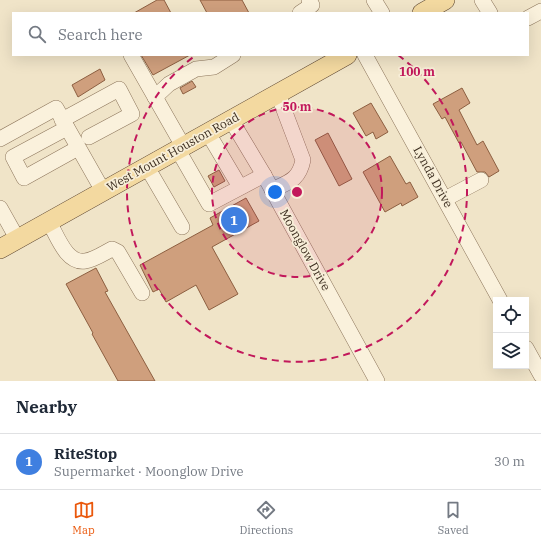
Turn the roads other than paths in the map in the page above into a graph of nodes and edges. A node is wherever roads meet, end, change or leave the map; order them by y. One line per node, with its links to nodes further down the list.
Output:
1 (374, 0): 5 (street)
2 (445, 0): 6 (main road)
3 (482, 0): 7 (street)
4 (541, 11): 8 (street)
5 (381, 12)
6 (424, 12)
7 (489, 12)
8 (529, 17)
9 (132, 56): 14 (street)
10 (231, 56): 14 (street)
11 (343, 56): 13 (main road, West Mount Houston Road)
12 (366, 56): 28 (street, Lynda Drive)
13 (278, 94): 15 (main road, West Mount Houston Road); 26 (street)
14 (155, 97): 21 (street)
15 (231, 120): 17 (main road, West Mount Houston Road); 23 (street, Moonglow Drive)
16 (65, 124): 18 (street); 19 (street); 20 (street); 20 (street)
17 (208, 133): 21 (main road, West Mount Houston Road); 25 (street)
18 (89, 137)
19 (0, 139)
20 (78, 148): 27 (street)
21 (180, 148): 22 (main road, West Mount Houston Road); 25 (street)
22 (147, 167): 27 (main road, West Mount Houston Road); 31 (street)
23 (264, 175): 25 (street); 26 (street, Moonglow Drive)
24 (481, 180): 28 (street)
25 (240, 187)
26 (272, 190): 38 (street, Moonglow Drive)
27 (103, 191): 30 (main road, West Mount Houston Road)
28 (445, 199): 35 (street, Lynda Drive)
29 (0, 208): 32 (street)
30 (49, 222): 32 (main road, West Mount Houston Road); 34 (street)
31 (182, 227)
32 (18, 240): 33 (main road, West Mount Houston Road)
33 (0, 250)
34 (142, 293)
35 (498, 297)
36 (529, 353): 37 (street)
37 (541, 375)
38 (377, 381)

